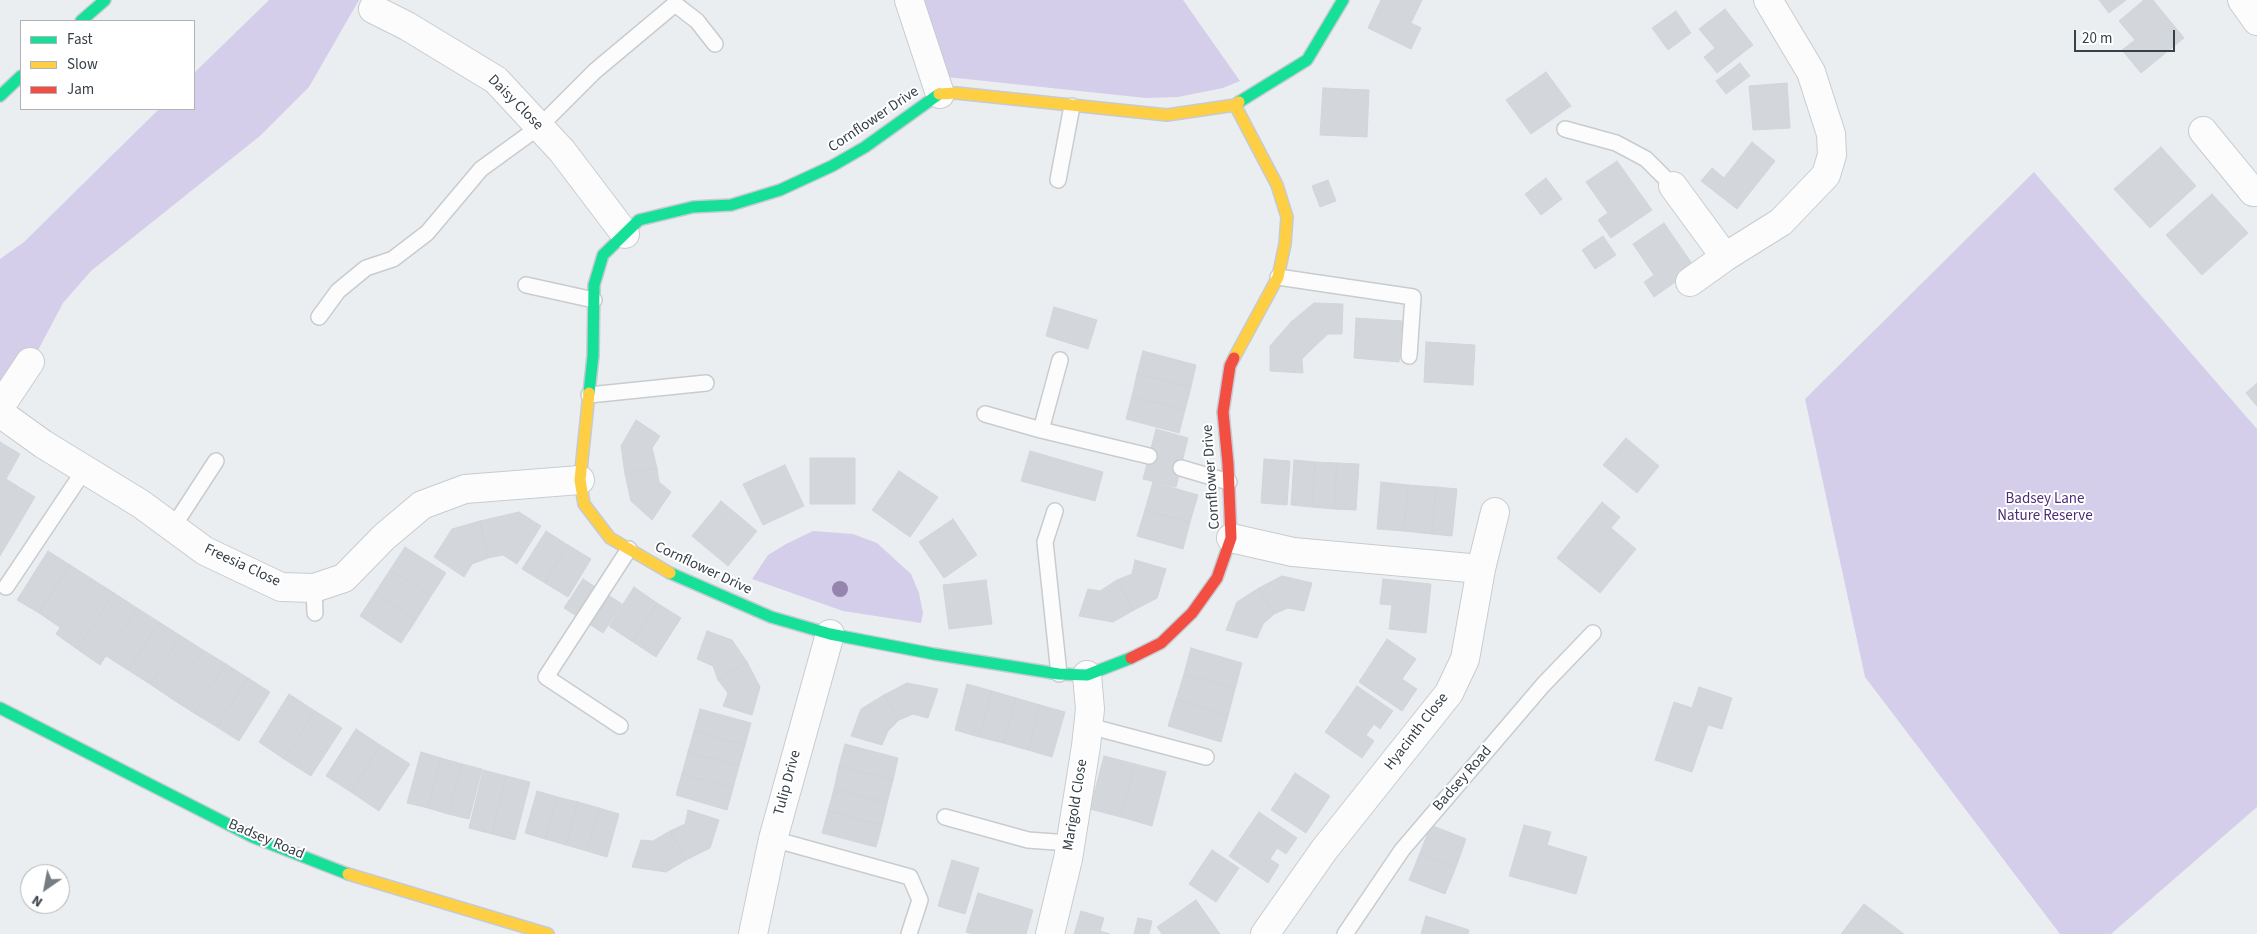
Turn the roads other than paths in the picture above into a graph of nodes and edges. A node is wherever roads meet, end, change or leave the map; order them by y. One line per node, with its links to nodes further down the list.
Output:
1 (105, 0): 7 (main road)
2 (909, 0): 11 (street)
3 (1343, 0): 13 (main road)
4 (1768, 0): 22 (street)
5 (2242, 0): 8 (street)
6 (373, 9): 15 (street, Daisy Close)
7 (82, 20)
8 (2257, 21)
9 (715, 44): 15 (lane)
10 (20, 77): 12 (main road)
11 (940, 94): 14 (main road, Cornflower Drive); 21 (main road, Cornflower Drive)
12 (0, 96)
13 (1235, 105): 14 (main road, Cornflower Drive); 23 (main road, Cornflower Drive)
14 (1072, 106): 18 (lane)
15 (539, 127): 21 (street, Daisy Close); 27 (lane)
16 (1565, 129): 19 (lane)
17 (2203, 131): 20 (street)
18 (1058, 180)
19 (1673, 186): 22 (street)
20 (2257, 192)
21 (625, 234): 26 (main road, Cornflower Drive)
22 (1725, 257): 24 (street)
23 (1278, 276): 28 (lane); 42 (main road, Cornflower Drive)
24 (1690, 282)
25 (526, 285): 26 (lane)
26 (594, 300): 32 (main road, Cornflower Drive)
27 (319, 317)
28 (1410, 356)
29 (1060, 360): 36 (lane)
30 (30, 362): 33 (street)
31 (706, 383): 32 (lane)
32 (589, 395): 41 (main road, Cornflower Drive)
33 (0, 407)
34 (0, 413): 40 (street, Freesia Close)
35 (985, 414): 36 (lane)
36 (1041, 430): 37 (lane)
37 (1149, 456)
38 (216, 461): 45 (lane)
39 (1181, 468): 42 (lane)
40 (85, 469): 45 (street, Freesia Close); 49 (lane)
41 (580, 480): 45 (street, Freesia Close); 47 (main road, Cornflower Drive)
42 (1229, 482): 46 (main road, Cornflower Drive)
43 (1055, 511): 52 (lane)
44 (1495, 512): 48 (street, Hyacinth Close)
45 (173, 527)
46 (1230, 538): 48 (street); 53 (main road, Cornflower Drive)
47 (629, 549): 51 (main road, Cornflower Drive); 55 (lane)
48 (1481, 569): 65 (street, Hyacinth Close)
49 (6, 587)
50 (1593, 633): 66 (lane, Badsey Road)
51 (830, 634): 52 (main road, Cornflower Drive); 59 (street, Tulip Drive)
52 (1059, 674): 53 (main road, Cornflower Drive)
53 (1087, 675): 56 (street, Marigold Close)
54 (0, 708): 61 (main road, Badsey Road)
55 (620, 726)
56 (1089, 726): 57 (lane); 60 (street, Marigold Close)
57 (1206, 757)
58 (945, 817): 60 (lane)
59 (773, 839): 62 (street, Tulip Drive); 63 (lane)
60 (1069, 843): 64 (street, Marigold Close)
61 (548, 934)
62 (753, 934)
63 (909, 934)
64 (1050, 934)
65 (1265, 934)
66 (1345, 934)

